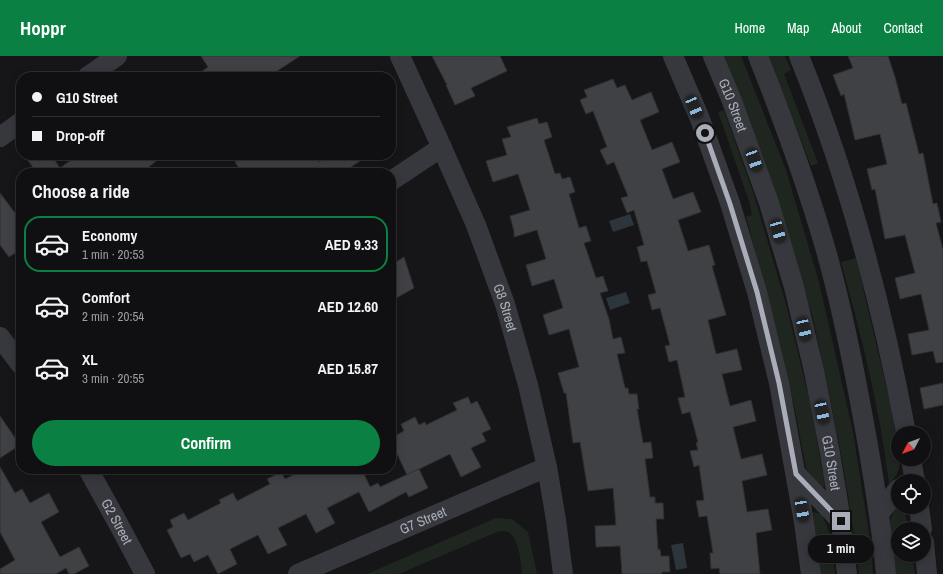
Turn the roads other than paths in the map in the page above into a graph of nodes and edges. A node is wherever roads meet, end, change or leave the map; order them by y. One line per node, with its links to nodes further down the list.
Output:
1 (400, 56): 10 (street, G8 Street)
2 (673, 56): 17 (street)
3 (713, 56): 20 (street, G10 Street)
4 (758, 56): 19 (street)
5 (799, 56): 14 (street)
6 (108, 58): 7 (street)
7 (92, 72)
8 (16, 126): 9 (street)
9 (0, 137)
10 (442, 147): 11 (street); 15 (street, G8 Street)
11 (396, 178)
12 (0, 337): 13 (street)
13 (16, 359)
14 (905, 426)
15 (547, 467): 23 (street, G7 Street); 24 (street, G8 Street)
16 (91, 474): 22 (street, G2 Street)
17 (796, 474): 20 (street); 25 (street)
18 (891, 498): 19 (street)
19 (878, 514): 27 (street)
20 (841, 521): 26 (street, G10 Street)
21 (926, 562): 28 (street)
22 (145, 574)
23 (298, 574)
24 (563, 574)
25 (811, 574)
26 (847, 574)
27 (886, 574)
28 (927, 574)

